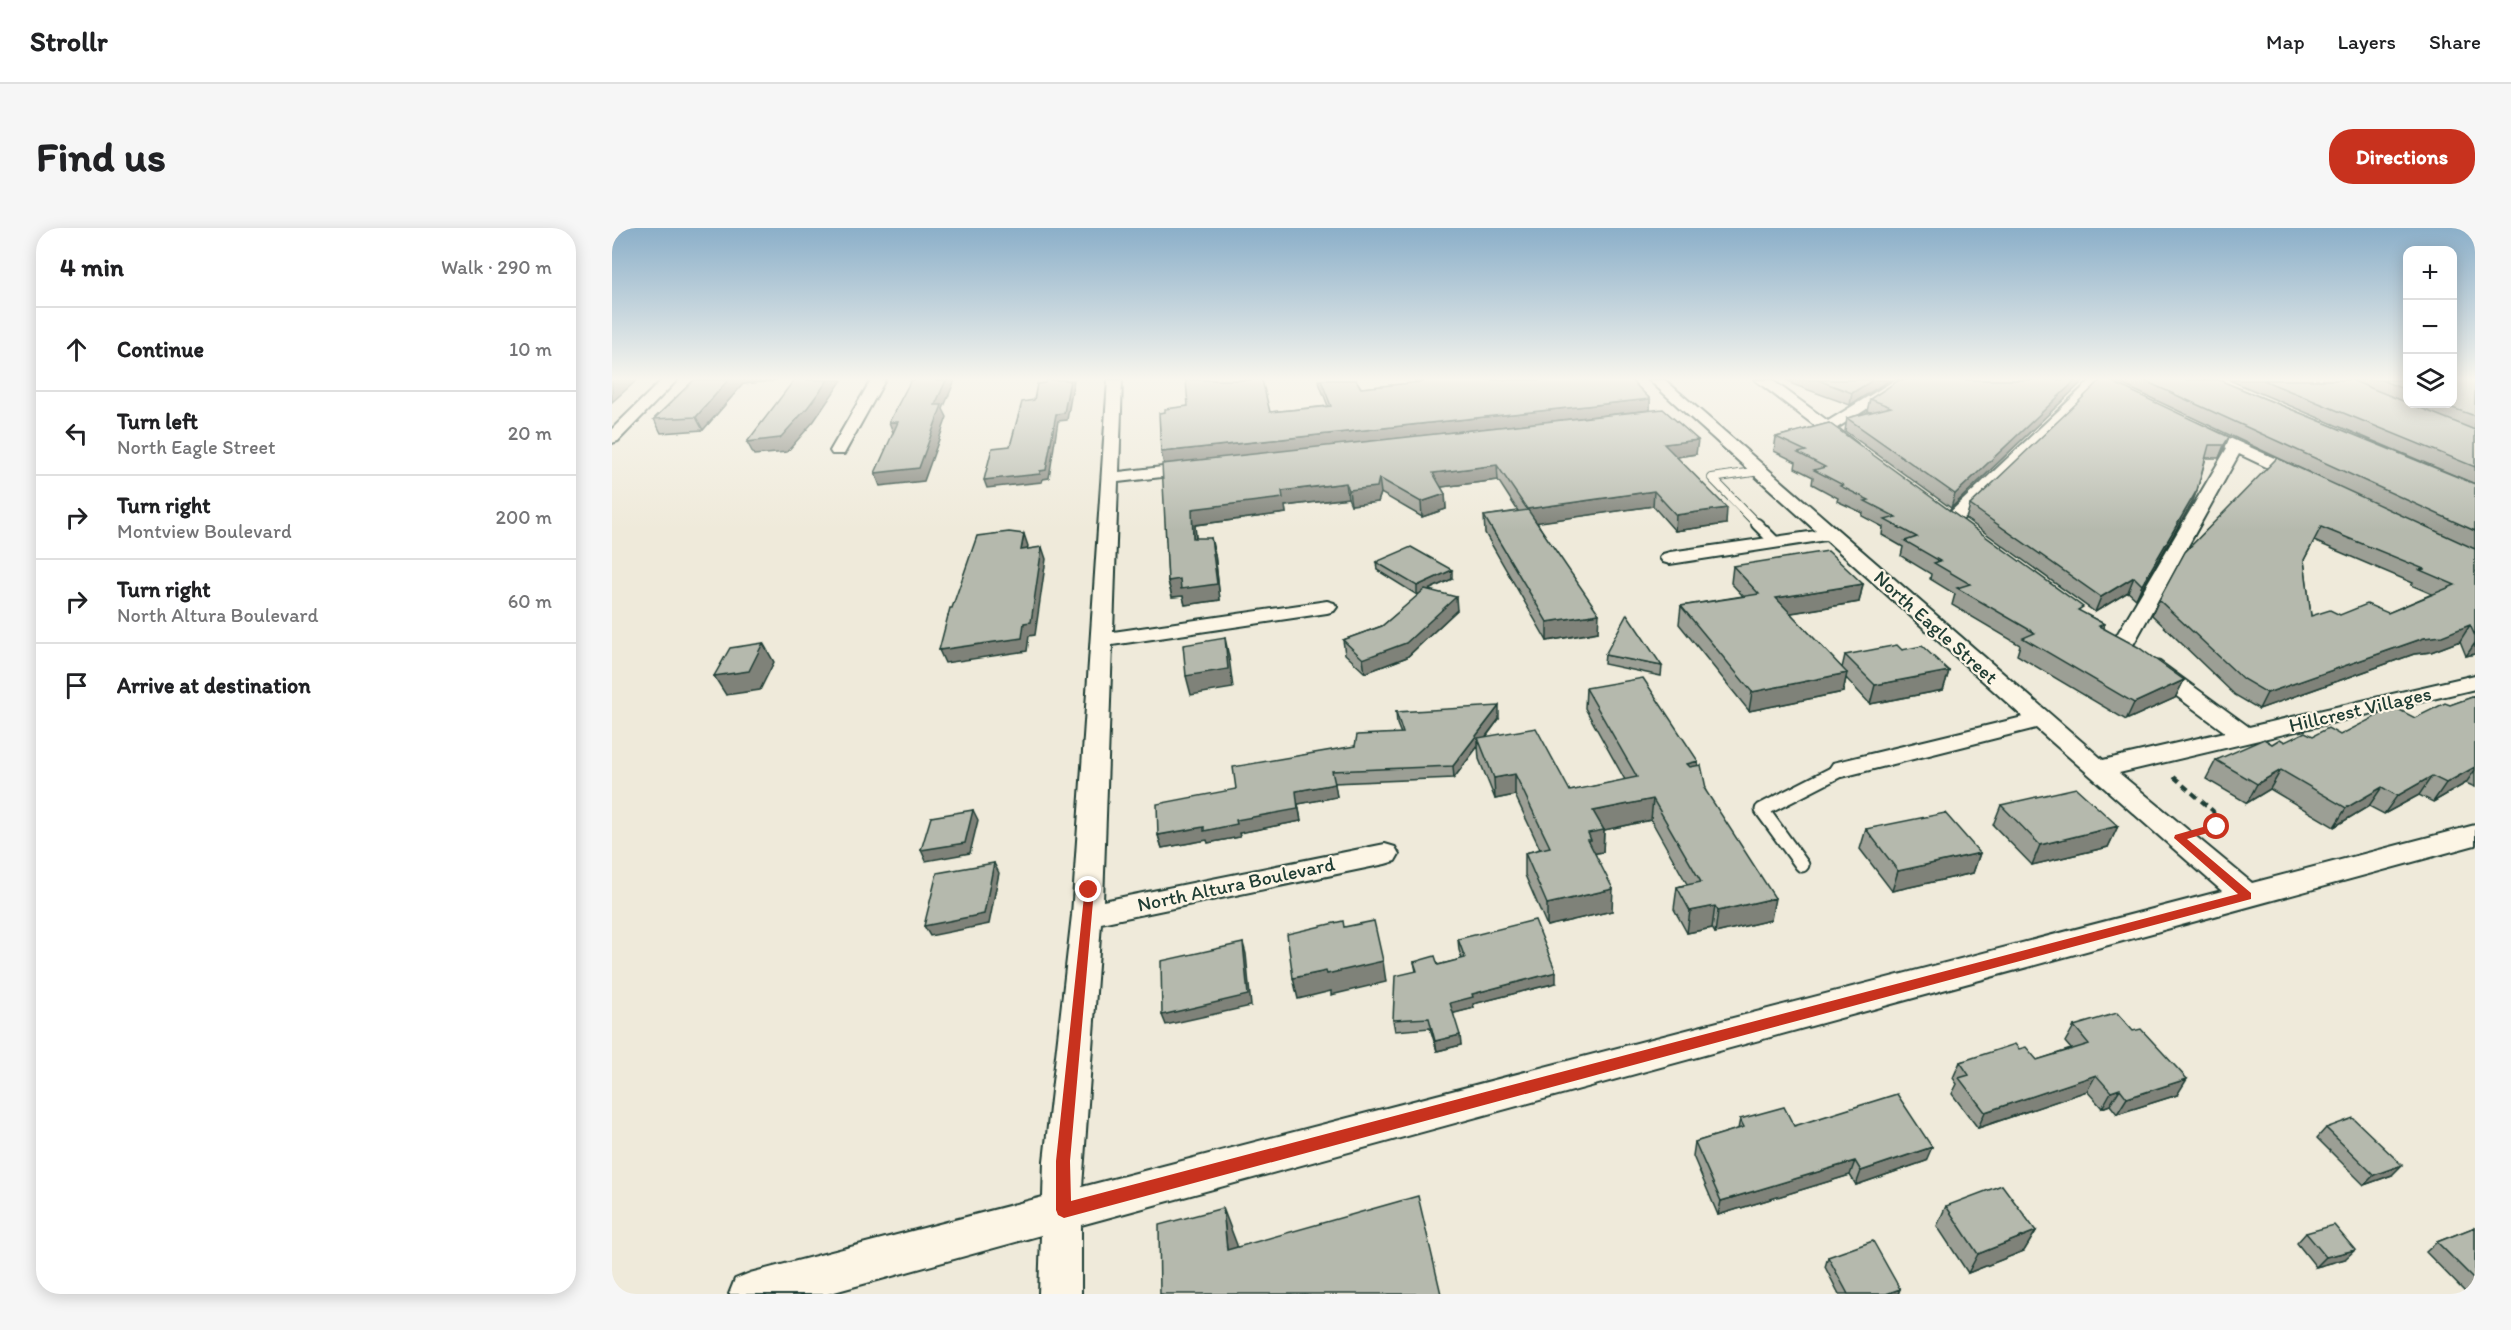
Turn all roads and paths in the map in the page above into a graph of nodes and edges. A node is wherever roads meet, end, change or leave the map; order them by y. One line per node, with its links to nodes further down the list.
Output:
1 (850, 430): 8 (street)
2 (1112, 430): 12 (street)
3 (1712, 430): 11 (street, North Eagle Street)
4 (1829, 430): 9 (street)
5 (2049, 430): 15 (street)
6 (2202, 430): 7 (street)
7 (2236, 446): 13 (street); 23 (street)
8 (838, 451)
9 (1866, 456)
10 (1208, 467): 12 (street)
11 (1760, 471): 16 (street, North Eagle Street); 18 (lane)
12 (1110, 478): 22 (street)
13 (2319, 485)
14 (1933, 506): 15 (street)
15 (1952, 520): 17 (street)
16 (1831, 534): 18 (street); 25 (street, North Eagle Street)
17 (1971, 534)
18 (1775, 542): 19 (street)
19 (1670, 558)
20 (1327, 607): 22 (street)
21 (2103, 631): 23 (street)
22 (1101, 640): 35 (street)
23 (2122, 645): 26 (street)
24 (2475, 682): 26 (street, Hillcrest Villages)
25 (2041, 720): 28 (street); 29 (street, North Eagle Street)
26 (2245, 735): 27 (street, Hillcrest Villages)
27 (2152, 757): 29 (street, Hillcrest Villages); 31 (path)
28 (1842, 769): 33 (lane)
29 (2098, 769): 31 (street, North Eagle Street)
30 (2475, 835): 34 (street)
31 (2179, 838): 34 (street, North Eagle Street)
32 (1385, 854): 35 (street, North Altura Boulevard)
33 (1802, 865)
34 (2247, 896): 36 (street)
35 (1088, 915): 36 (street)
36 (1064, 1210): 37 (street); 38 (street)
37 (750, 1294)
38 (1060, 1294)

